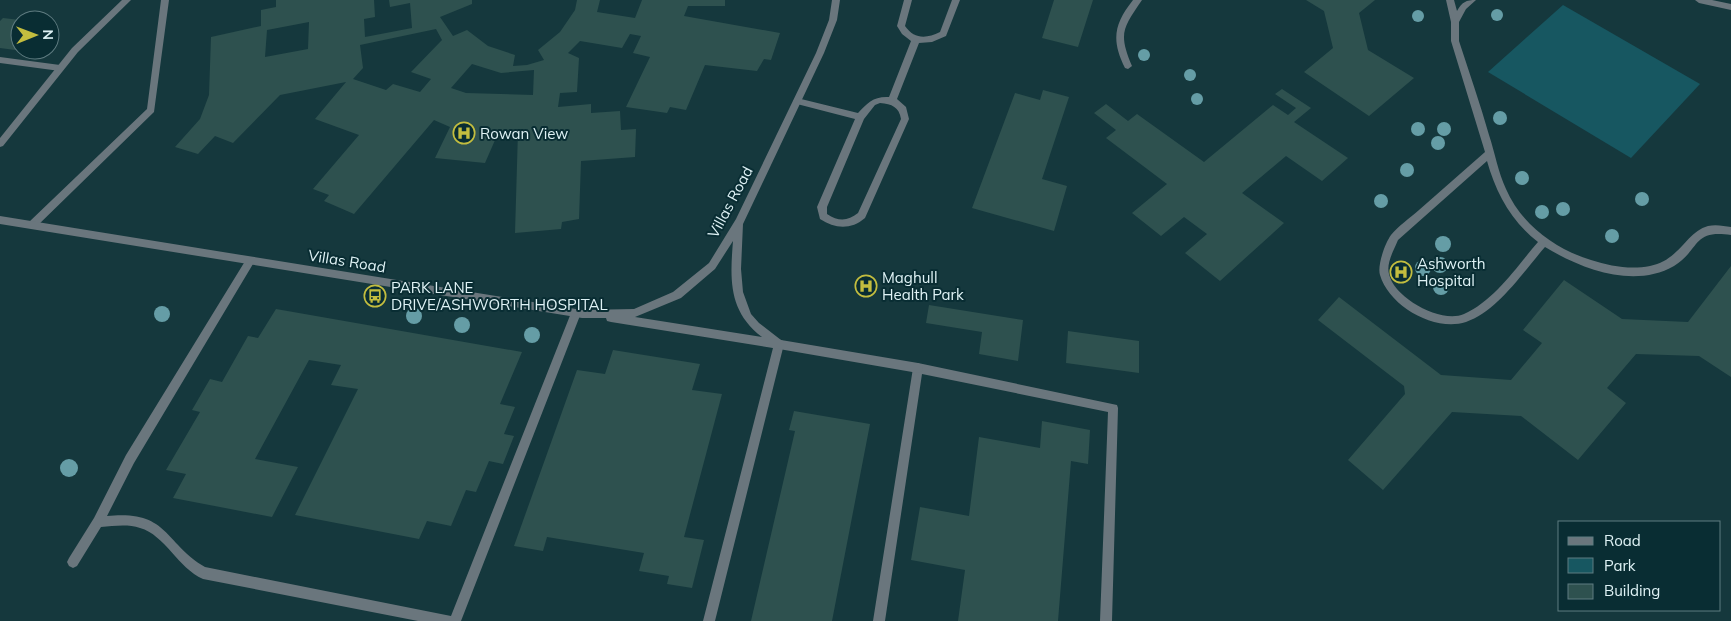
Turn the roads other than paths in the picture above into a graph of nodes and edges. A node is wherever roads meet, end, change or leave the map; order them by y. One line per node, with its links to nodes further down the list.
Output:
1 (127, 0): 15 (street)
2 (165, 0): 23 (street)
3 (836, 0): 17 (street, Villas Road)
4 (908, 0): 12 (street)
5 (956, 0): 12 (street)
6 (1138, 0): 14 (street)
7 (1450, 0): 11 (street)
8 (1472, 0): 11 (street)
9 (1699, 0): 10 (street)
10 (1731, 7)
11 (1455, 22): 20 (street)
12 (916, 39): 16 (street)
13 (0, 60): 15 (street)
14 (1128, 66)
15 (60, 68): 19 (street)
16 (892, 100): 18 (street); 18 (street)
17 (797, 101): 18 (street); 22 (street, Villas Road)
18 (860, 117)
19 (0, 144)
20 (1490, 153): 25 (street); 25 (street)
21 (0, 220): 23 (street, Villas Road)
22 (740, 221): 27 (street, Villas Road); 28 (street)
23 (32, 225): 26 (street, Villas Road)
24 (1731, 231): 25 (street)
25 (1544, 242)
26 (250, 261): 27 (street, Villas Road); 30 (street)
27 (579, 313): 28 (street); 33 (street)
28 (779, 344): 29 (street); 34 (street)
29 (918, 368): 35 (street); 36 (street)
30 (98, 522): 31 (street); 32 (street)
31 (73, 562)
32 (448, 621)
33 (455, 621)
34 (709, 621)
35 (879, 621)
36 (1106, 621)

